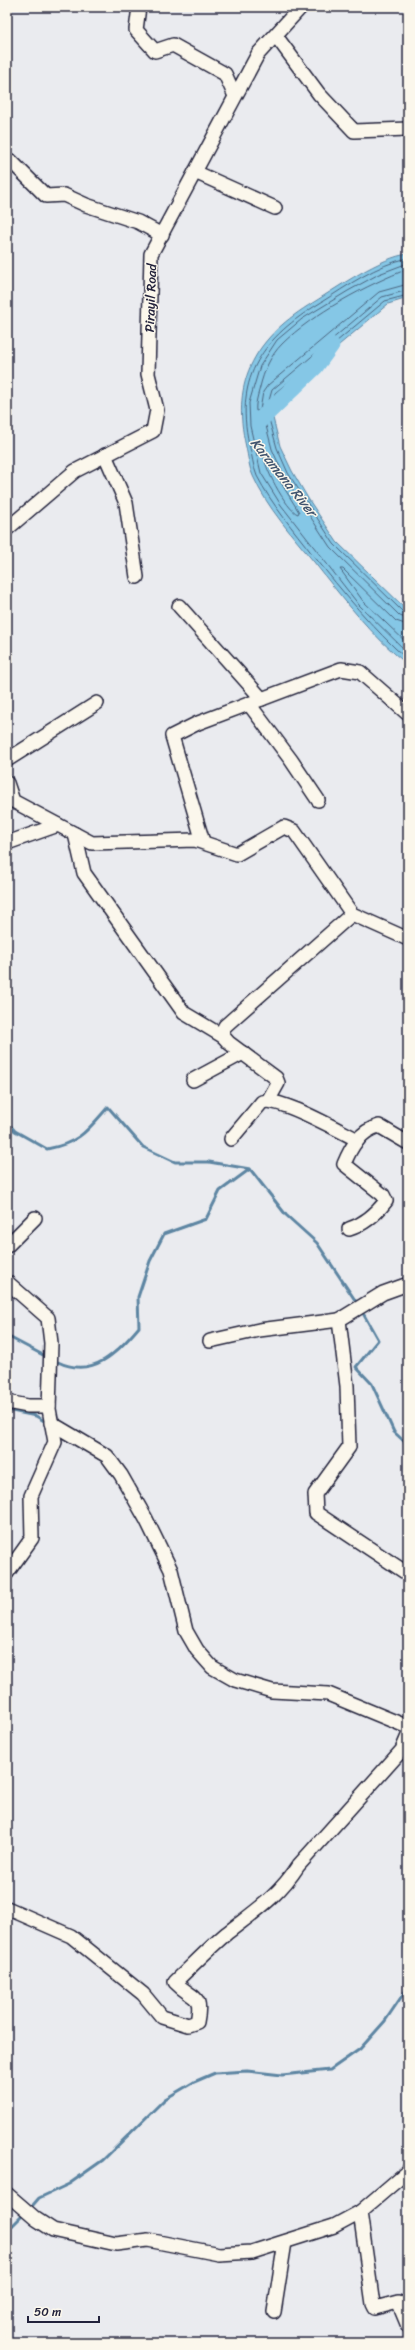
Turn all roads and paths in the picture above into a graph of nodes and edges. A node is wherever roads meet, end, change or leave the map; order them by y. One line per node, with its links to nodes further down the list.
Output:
1 (138, 7): 3 (street)
2 (301, 7): 4 (street, Pirayil Road)
3 (136, 30): 5 (street); 6 (street)
4 (276, 36): 6 (street, Pirayil Road); 7 (street)
5 (138, 44)
6 (235, 96): 9 (street, Pirayil Road)
7 (408, 129)
8 (7, 162): 11 (street)
9 (195, 172): 10 (street); 11 (street, Pirayil Road)
10 (275, 208)
11 (162, 235): 12 (street, Pirayil Road)
12 (105, 456): 13 (street, Pirayil Road); 14 (street)
13 (7, 529)
14 (137, 577)
15 (179, 606): 16 (street)
16 (262, 699): 18 (street); 19 (street)
17 (97, 703): 20 (street)
18 (249, 704): 22 (street); 25 (street)
19 (408, 714)
20 (7, 760)
21 (7, 783): 23 (street)
22 (318, 800)
23 (58, 825): 24 (street); 26 (street)
24 (75, 834): 25 (street); 29 (street)
25 (203, 842): 27 (street)
26 (7, 843)
27 (352, 914): 28 (street); 29 (street)
28 (408, 940)
29 (224, 1037): 30 (street)
30 (243, 1052): 31 (street); 32 (street)
31 (193, 1080)
32 (270, 1099): 33 (street); 34 (street)
33 (231, 1139)
34 (358, 1140): 35 (street); 37 (street)
35 (408, 1143)
36 (35, 1218): 38 (street)
37 (349, 1230)
38 (7, 1246)
39 (7, 1282): 44 (street)
40 (408, 1284): 41 (street)
41 (339, 1320): 42 (street); 47 (street)
42 (210, 1341)
43 (7, 1402): 44 (street)
44 (49, 1406): 45 (street)
45 (51, 1423): 46 (street); 48 (street)
46 (7, 1573)
47 (408, 1574)
48 (408, 1727)
49 (408, 1736): 50 (street)
50 (7, 1908)
51 (408, 2170): 53 (street)
52 (7, 2194): 54 (street)
53 (360, 2212): 54 (street); 56 (street)
54 (285, 2242): 55 (street)
55 (274, 2312)
56 (408, 2326)

